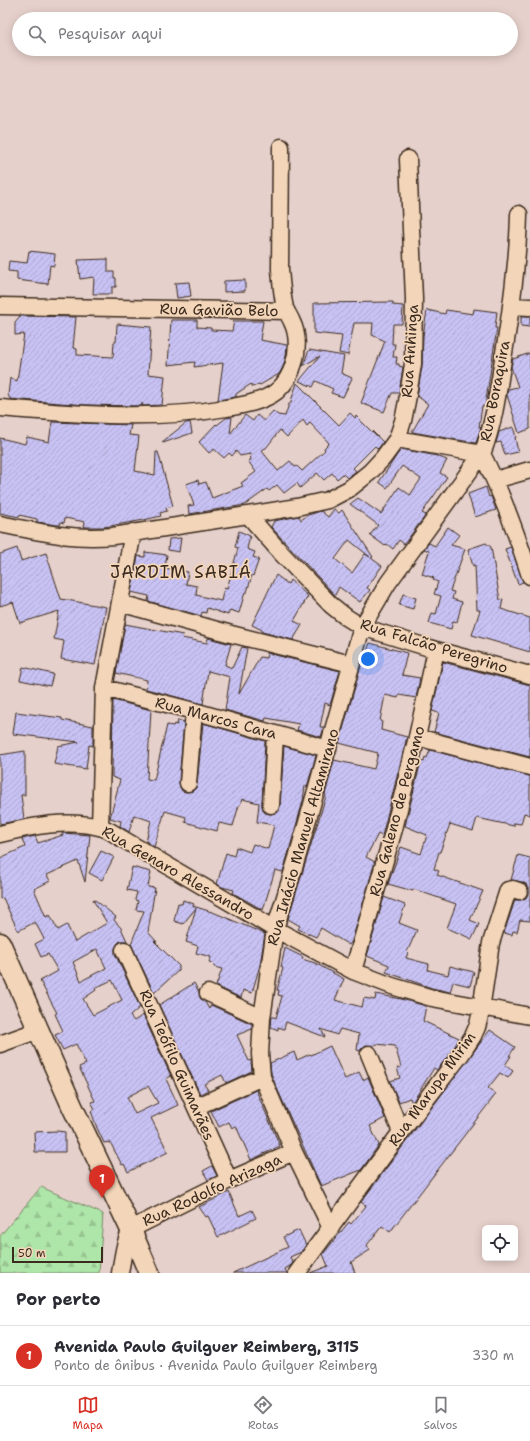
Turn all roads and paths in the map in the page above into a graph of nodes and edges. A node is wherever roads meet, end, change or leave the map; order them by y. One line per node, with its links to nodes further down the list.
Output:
1 (281, 147): 7 (street)
2 (408, 159): 9 (street, Rua Anhinga)
3 (519, 214): 5 (street, Rua Boraquira)
4 (0, 306): 7 (street, Rua Gavião Belo)
5 (511, 306): 6 (street); 10 (street, Rua Boraquira)
6 (530, 307)
7 (286, 310): 8 (street, Rua Gavião Belo)
8 (0, 408)
9 (397, 439): 10 (street); 13 (street, Rua Anhinga)
10 (482, 454): 12 (street); 18 (street, Rua Boraquira)
11 (530, 470): 12 (street)
12 (495, 480): 16 (street)
13 (248, 515): 15 (street); 18 (street, Rua Falcão Peregrino)
14 (0, 524): 15 (street)
15 (133, 532): 17 (street)
16 (530, 576)
17 (120, 603): 20 (street); 22 (street)
18 (362, 627): 19 (street, Rua Falcão Peregrino); 20 (street, Rua Inácio Manuel Altamirano)
19 (436, 650): 21 (street, Rua Falcão Peregrino); 25 (street, Rua Galeno de Pergamo)
20 (351, 664): 26 (street, Rua Inácio Manuel Altamirano)
21 (530, 675)
22 (104, 688): 23 (street, Rua Marcos Cara); 30 (street)
23 (194, 712): 24 (street, Rua Marcos Cara); 28 (street)
24 (275, 734): 26 (street, Rua Marcos Cara); 29 (street)
25 (417, 737): 27 (street); 36 (street, Rua Galeno de Pergamo)
26 (328, 749): 33 (street, Rua Inácio Manuel Altamirano)
27 (530, 767)
28 (188, 783)
29 (271, 805)
30 (100, 827): 31 (street, Rua Genaro Alessandro); 33 (street, Rua Genaro Alessandro)
31 (0, 834)
32 (520, 890): 38 (street, Rua Marupa Mirim)
33 (275, 929): 36 (street, Rua Genaro Alessandro); 40 (street, Rua Inácio Manuel Altamirano)
34 (0, 943): 41 (main road)
35 (124, 950): 45 (street, Rua Teófilo Guimarães)
36 (353, 971): 38 (street, Rua Genaro Alessandro)
37 (208, 994): 40 (street)
38 (481, 1007): 39 (street, Rua Genaro Alessandro); 46 (street, Rua Marupa Mirim)
39 (530, 1016)
40 (262, 1018): 44 (street, Rua Inácio Manuel Altamirano)
41 (40, 1030): 42 (street); 50 (main road)
42 (0, 1044)
43 (369, 1054): 46 (street)
44 (262, 1077): 45 (street); 47 (street, Rua Inácio Manuel Altamirano)
45 (196, 1106): 48 (street, Rua Teófilo Guimarães)
46 (401, 1132): 49 (street, Rua Marupa Mirim)
47 (294, 1152): 48 (street, Rua Rodolfo Arizaga); 49 (street, Rua Inácio Manuel Altamirano)
48 (229, 1180): 50 (street, Rua Rodolfo Arizaga)
49 (331, 1228): 53 (street, Rua Marupa Mirim)
50 (131, 1230): 51 (street); 52 (main road)
51 (120, 1273)
52 (149, 1273)
53 (297, 1273)

